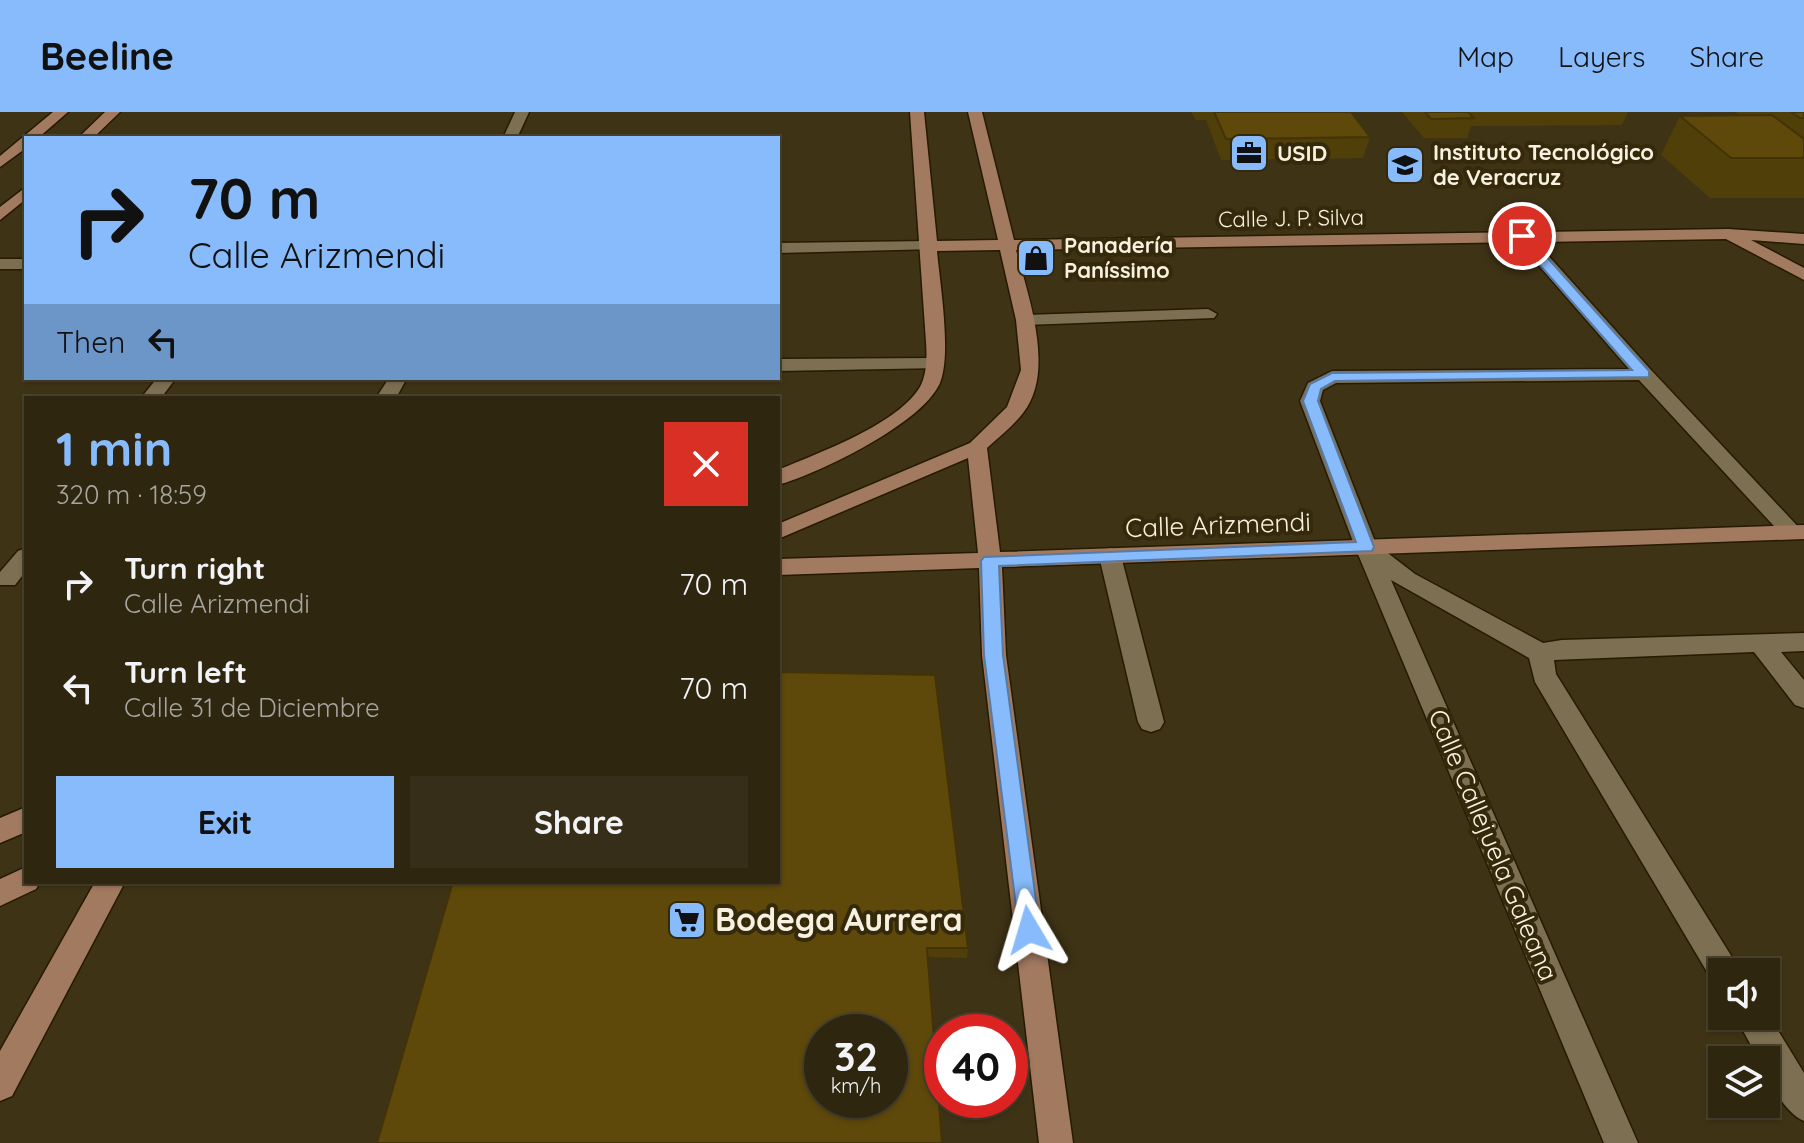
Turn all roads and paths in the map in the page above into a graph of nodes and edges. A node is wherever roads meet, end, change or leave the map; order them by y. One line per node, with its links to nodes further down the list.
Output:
1 (61, 112): 6 (street)
2 (113, 112): 7 (street)
3 (522, 112): 8 (street)
4 (917, 112): 17 (street)
5 (975, 112): 16 (street)
6 (33, 136)
7 (87, 136)
8 (511, 136)
9 (24, 143): 10 (street)
10 (0, 163)
11 (24, 193): 12 (street)
12 (0, 215)
13 (1728, 234): 14 (street, Calle J. P. Silva); 15 (street, Calle J. P. Silva); 21 (street)
14 (1522, 236): 16 (street, Calle J. P. Silva); 26 (street)
15 (1804, 239)
16 (1004, 244): 17 (street, Calle J. P. Silva); 23 (street)
17 (930, 246): 18 (street, Calle J. P. Silva); 24 (street)
18 (780, 248)
19 (0, 264): 20 (street)
20 (24, 264)
21 (1804, 275)
22 (1208, 314): 23 (street)
23 (1025, 320): 29 (street)
24 (935, 364): 25 (street); 30 (street)
25 (780, 365)
26 (1644, 374): 32 (street); 33 (street, Calle Callejuela Galeana)
27 (165, 380): 28 (street)
28 (153, 396)
29 (977, 447): 31 (street); 36 (street)
30 (780, 477)
31 (780, 531)
32 (1798, 533): 33 (street, Calle Arizmendi)
33 (1366, 547): 34 (street, Calle Arizmendi); 41 (street); 54 (street, Calle Callejuela Galeana)
34 (1110, 556): 36 (street, Calle Arizmendi); 43 (street)
35 (24, 559): 38 (street)
36 (990, 561): 37 (street, Calle Arizmendi); 53 (street)
37 (780, 567)
38 (11, 579)
39 (1804, 642): 40 (street)
40 (1762, 645): 41 (street); 42 (street)
41 (1540, 653): 49 (street)
42 (1804, 698)
43 (1151, 722)
44 (24, 820): 45 (street)
45 (0, 831)
46 (24, 881): 48 (street)
47 (109, 884): 51 (street)
48 (0, 893)
49 (1716, 958)
50 (1759, 1030): 52 (street)
51 (0, 1084)
52 (1804, 1104)
53 (1056, 1143)
54 (1621, 1143)

